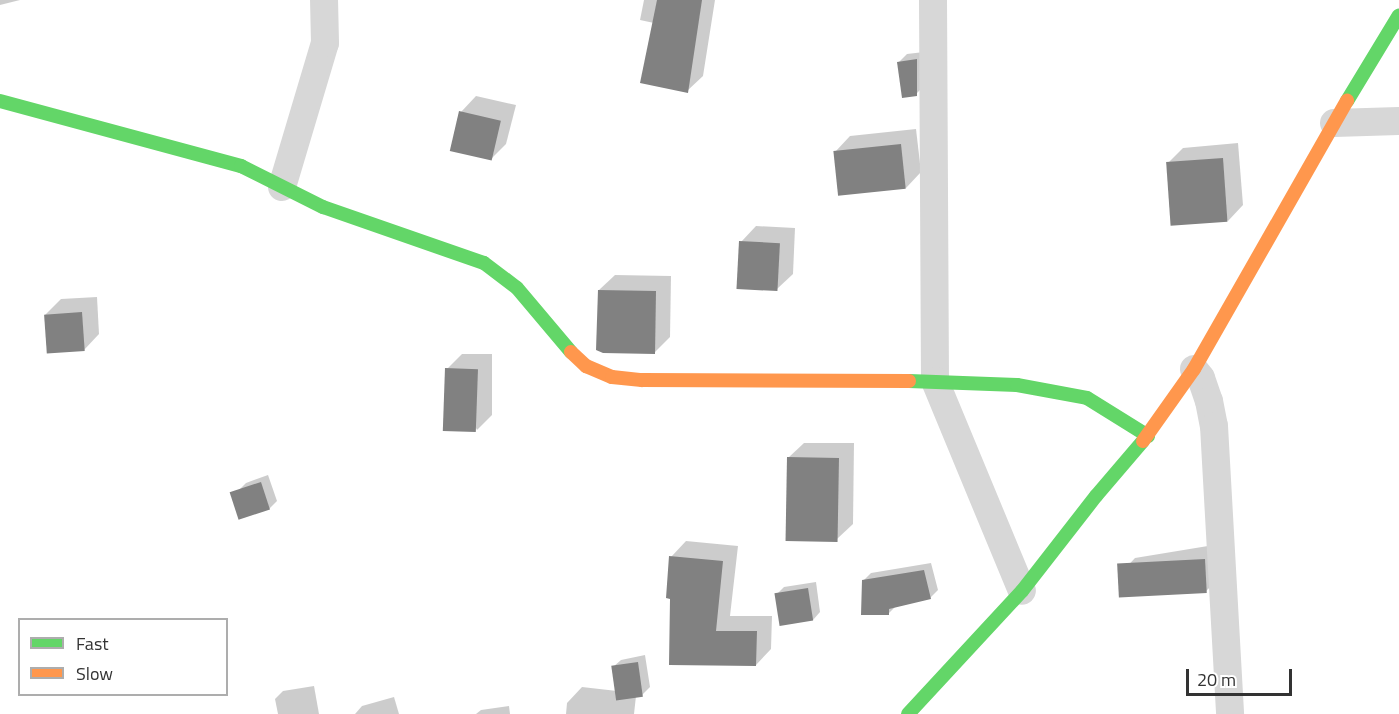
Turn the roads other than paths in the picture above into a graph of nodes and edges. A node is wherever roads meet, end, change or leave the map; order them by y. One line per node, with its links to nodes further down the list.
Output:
1 (324, 0): 7 (street)
2 (933, 0): 9 (street)
3 (1399, 15): 6 (street)
4 (0, 101): 7 (street)
5 (1399, 121): 6 (street)
6 (1334, 123): 8 (street)
7 (282, 187): 9 (street)
8 (1194, 369): 10 (street); 13 (street)
9 (935, 381): 10 (street); 11 (street)
10 (1148, 436): 11 (street)
11 (1022, 591): 12 (street)
12 (908, 714)
13 (1230, 714)

